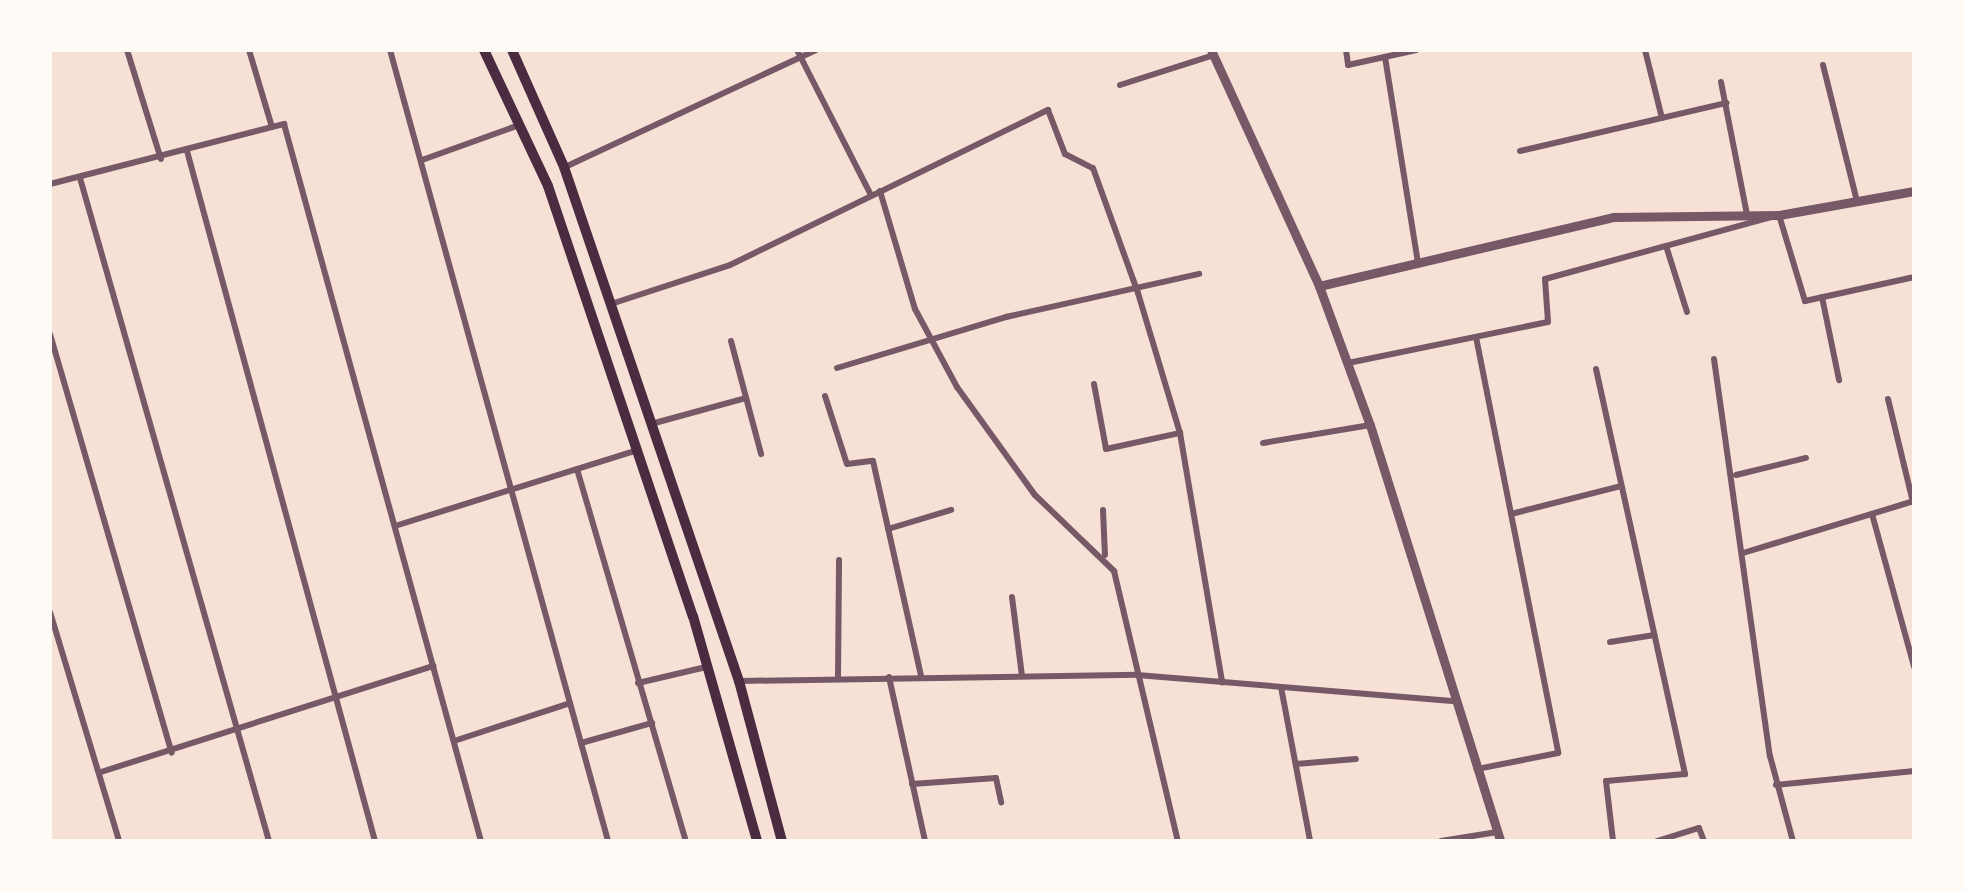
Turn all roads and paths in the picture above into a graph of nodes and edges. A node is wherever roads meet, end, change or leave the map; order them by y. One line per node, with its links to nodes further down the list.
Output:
1 (127, 50): 22 (street)
2 (248, 50): 19 (street)
3 (390, 50): 23 (street)
4 (484, 50): 18 (main road)
5 (512, 50): 24 (main road)
6 (816, 50): 11 (street)
7 (1346, 50): 12 (street)
8 (1416, 50): 12 (street)
9 (1645, 50): 17 (street)
10 (1213, 52): 15 (street); 37 (street)
11 (799, 54): 24 (street); 29 (street)
12 (1385, 57): 34 (street)
13 (1824, 65): 30 (street)
14 (1721, 82): 16 (street)
15 (1120, 86)
16 (1727, 103): 17 (street); 31 (street)
17 (1662, 118): 20 (street)
18 (519, 125): 23 (street); 59 (main road)
19 (272, 127): 21 (street); 71 (street)
20 (1520, 151)
21 (186, 152): 22 (street); 94 (street)
22 (161, 159): 25 (street)
23 (422, 160): 65 (street)
24 (564, 167): 40 (main road)
25 (80, 178): 26 (street); 98 (street)
26 (50, 184)
27 (880, 191): 29 (street); 38 (street); 44 (street)
28 (1914, 191): 30 (street)
29 (871, 195): 40 (street)
30 (1857, 202): 32 (street)
31 (1747, 214): 32 (street); 34 (street)
32 (1779, 215): 33 (street); 39 (street)
33 (1667, 249): 41 (street); 43 (street)
34 (1418, 262): 37 (street)
35 (1199, 274): 38 (street)
36 (1914, 278): 39 (street)
37 (1319, 286): 47 (street)
38 (1138, 293): 44 (street); 57 (street)
39 (1822, 297): 50 (street)
40 (610, 304): 55 (main road)
41 (1687, 312)
42 (50, 334): 101 (street)
43 (1476, 337): 47 (street); 69 (street)
44 (929, 338): 48 (street); 74 (street)
45 (731, 341): 53 (street)
46 (1714, 360): 63 (street)
47 (1346, 363): 56 (street)
48 (837, 368)
49 (1596, 369): 64 (street)
50 (1839, 380)
51 (1094, 384): 57 (street)
52 (825, 396): 72 (street)
53 (746, 398): 55 (street); 60 (street)
54 (1888, 398): 66 (street)
55 (651, 424): 76 (main road)
56 (1370, 425): 58 (street); 95 (street)
57 (1180, 433): 91 (street)
58 (1263, 443)
59 (637, 450): 62 (street); 77 (main road)
60 (761, 454)
61 (1806, 458): 63 (street)
62 (577, 469): 65 (street); 92 (street)
63 (1736, 475): 73 (street)
64 (1621, 486): 69 (street); 80 (street)
65 (510, 491): 71 (street); 96 (street)
66 (1913, 502): 70 (street)
67 (951, 510): 72 (street)
68 (1102, 510): 74 (street)
69 (1514, 513): 104 (street)
70 (1872, 514): 73 (street); 84 (street)
71 (395, 526): 82 (street)
72 (888, 528): 86 (street)
73 (1743, 552): 108 (street)
74 (1106, 556): 85 (street)
75 (838, 560): 89 (street)
76 (704, 577): 77 (main road); 90 (main road)
77 (683, 586): 83 (main road)
78 (1012, 597): 87 (street)
79 (50, 612): 106 (street)
80 (1654, 635): 81 (street); 123 (street)
81 (1610, 642)
82 (434, 666): 94 (street); 99 (street)
83 (706, 667): 92 (street); 117 (main road)
84 (1914, 667)
85 (1138, 675): 87 (street); 91 (street); 120 (street)
86 (920, 676): 87 (street); 88 (street)
87 (1022, 676)
88 (889, 677): 89 (street); 107 (street)
89 (838, 679): 90 (street)
90 (739, 681): 118 (main road)
91 (1222, 682): 93 (street)
92 (638, 683): 97 (street)
93 (1281, 687): 95 (street); 103 (street)
94 (331, 697): 98 (street); 113 (street)
95 (1455, 701): 104 (street)
96 (570, 704): 99 (street); 100 (street)
97 (652, 723): 100 (street); 116 (street)
98 (233, 729): 101 (street); 112 (street)
99 (454, 741): 114 (street)
100 (581, 743): 115 (street)
101 (172, 752): 106 (street)
102 (1356, 759): 103 (street)
103 (1296, 764): 121 (street)
104 (1477, 769): 110 (street)
105 (1914, 771): 108 (street)
106 (101, 772): 111 (street)
107 (912, 784): 109 (street); 119 (street)
108 (1776, 785): 126 (street)
109 (1001, 802)
110 (1498, 837): 122 (street)
111 (119, 841)
112 (269, 841)
113 (375, 841)
114 (481, 841)
115 (608, 841)
116 (686, 841)
117 (757, 841)
118 (782, 841)
119 (925, 841)
120 (1178, 841)
121 (1310, 841)
122 (1441, 841)
123 (1613, 841)
124 (1658, 841): 125 (street)
125 (1704, 841)
126 (1793, 841)

